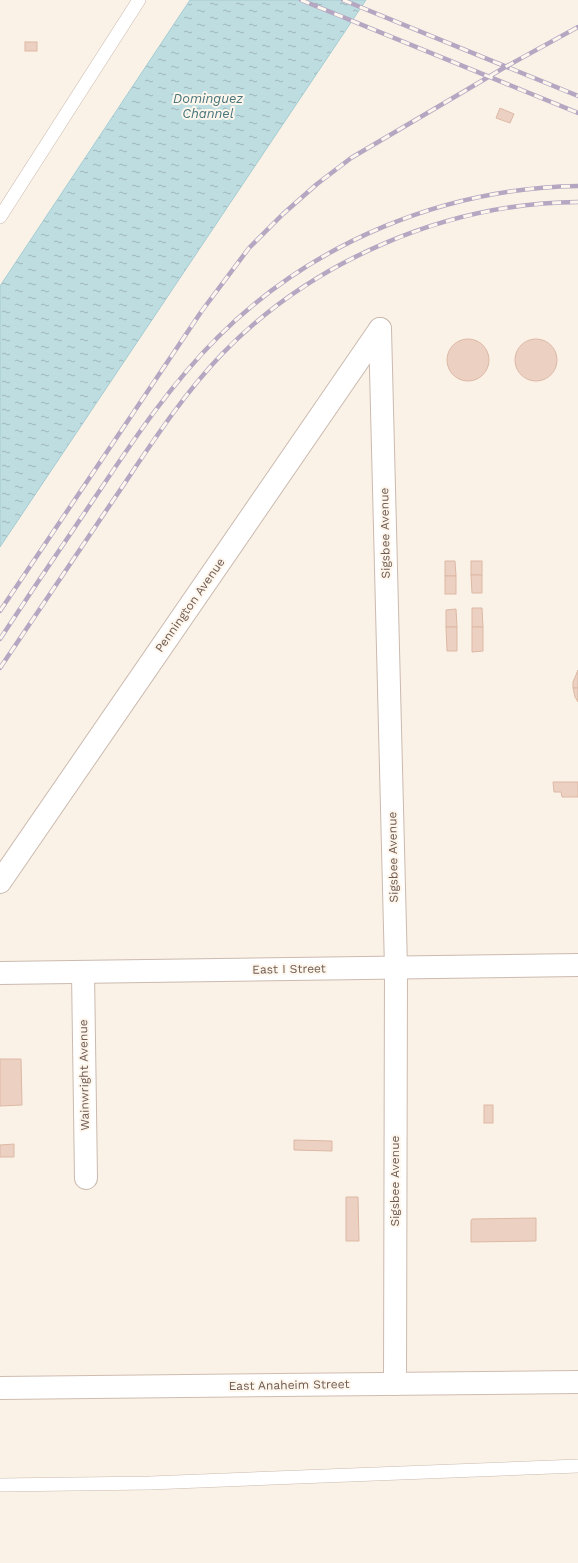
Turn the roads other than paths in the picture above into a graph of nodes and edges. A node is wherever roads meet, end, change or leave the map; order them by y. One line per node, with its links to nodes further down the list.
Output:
1 (139, 0): 2 (lane)
2 (0, 217)
3 (380, 329): 4 (street, Pennington Avenue); 6 (street, Sigsbee Avenue)
4 (0, 882)
5 (578, 965): 6 (street, East I Street)
6 (396, 968): 8 (street, East I Street); 11 (street, Sigsbee Avenue)
7 (0, 972): 8 (street, East I Street)
8 (83, 972): 9 (street, Wainwright Avenue)
9 (86, 1178)
10 (578, 1382): 11 (street, East Anaheim Street)
11 (395, 1384): 12 (street, East Anaheim Street)
12 (0, 1388)
13 (578, 1466): 14 (lane)
14 (0, 1485)

